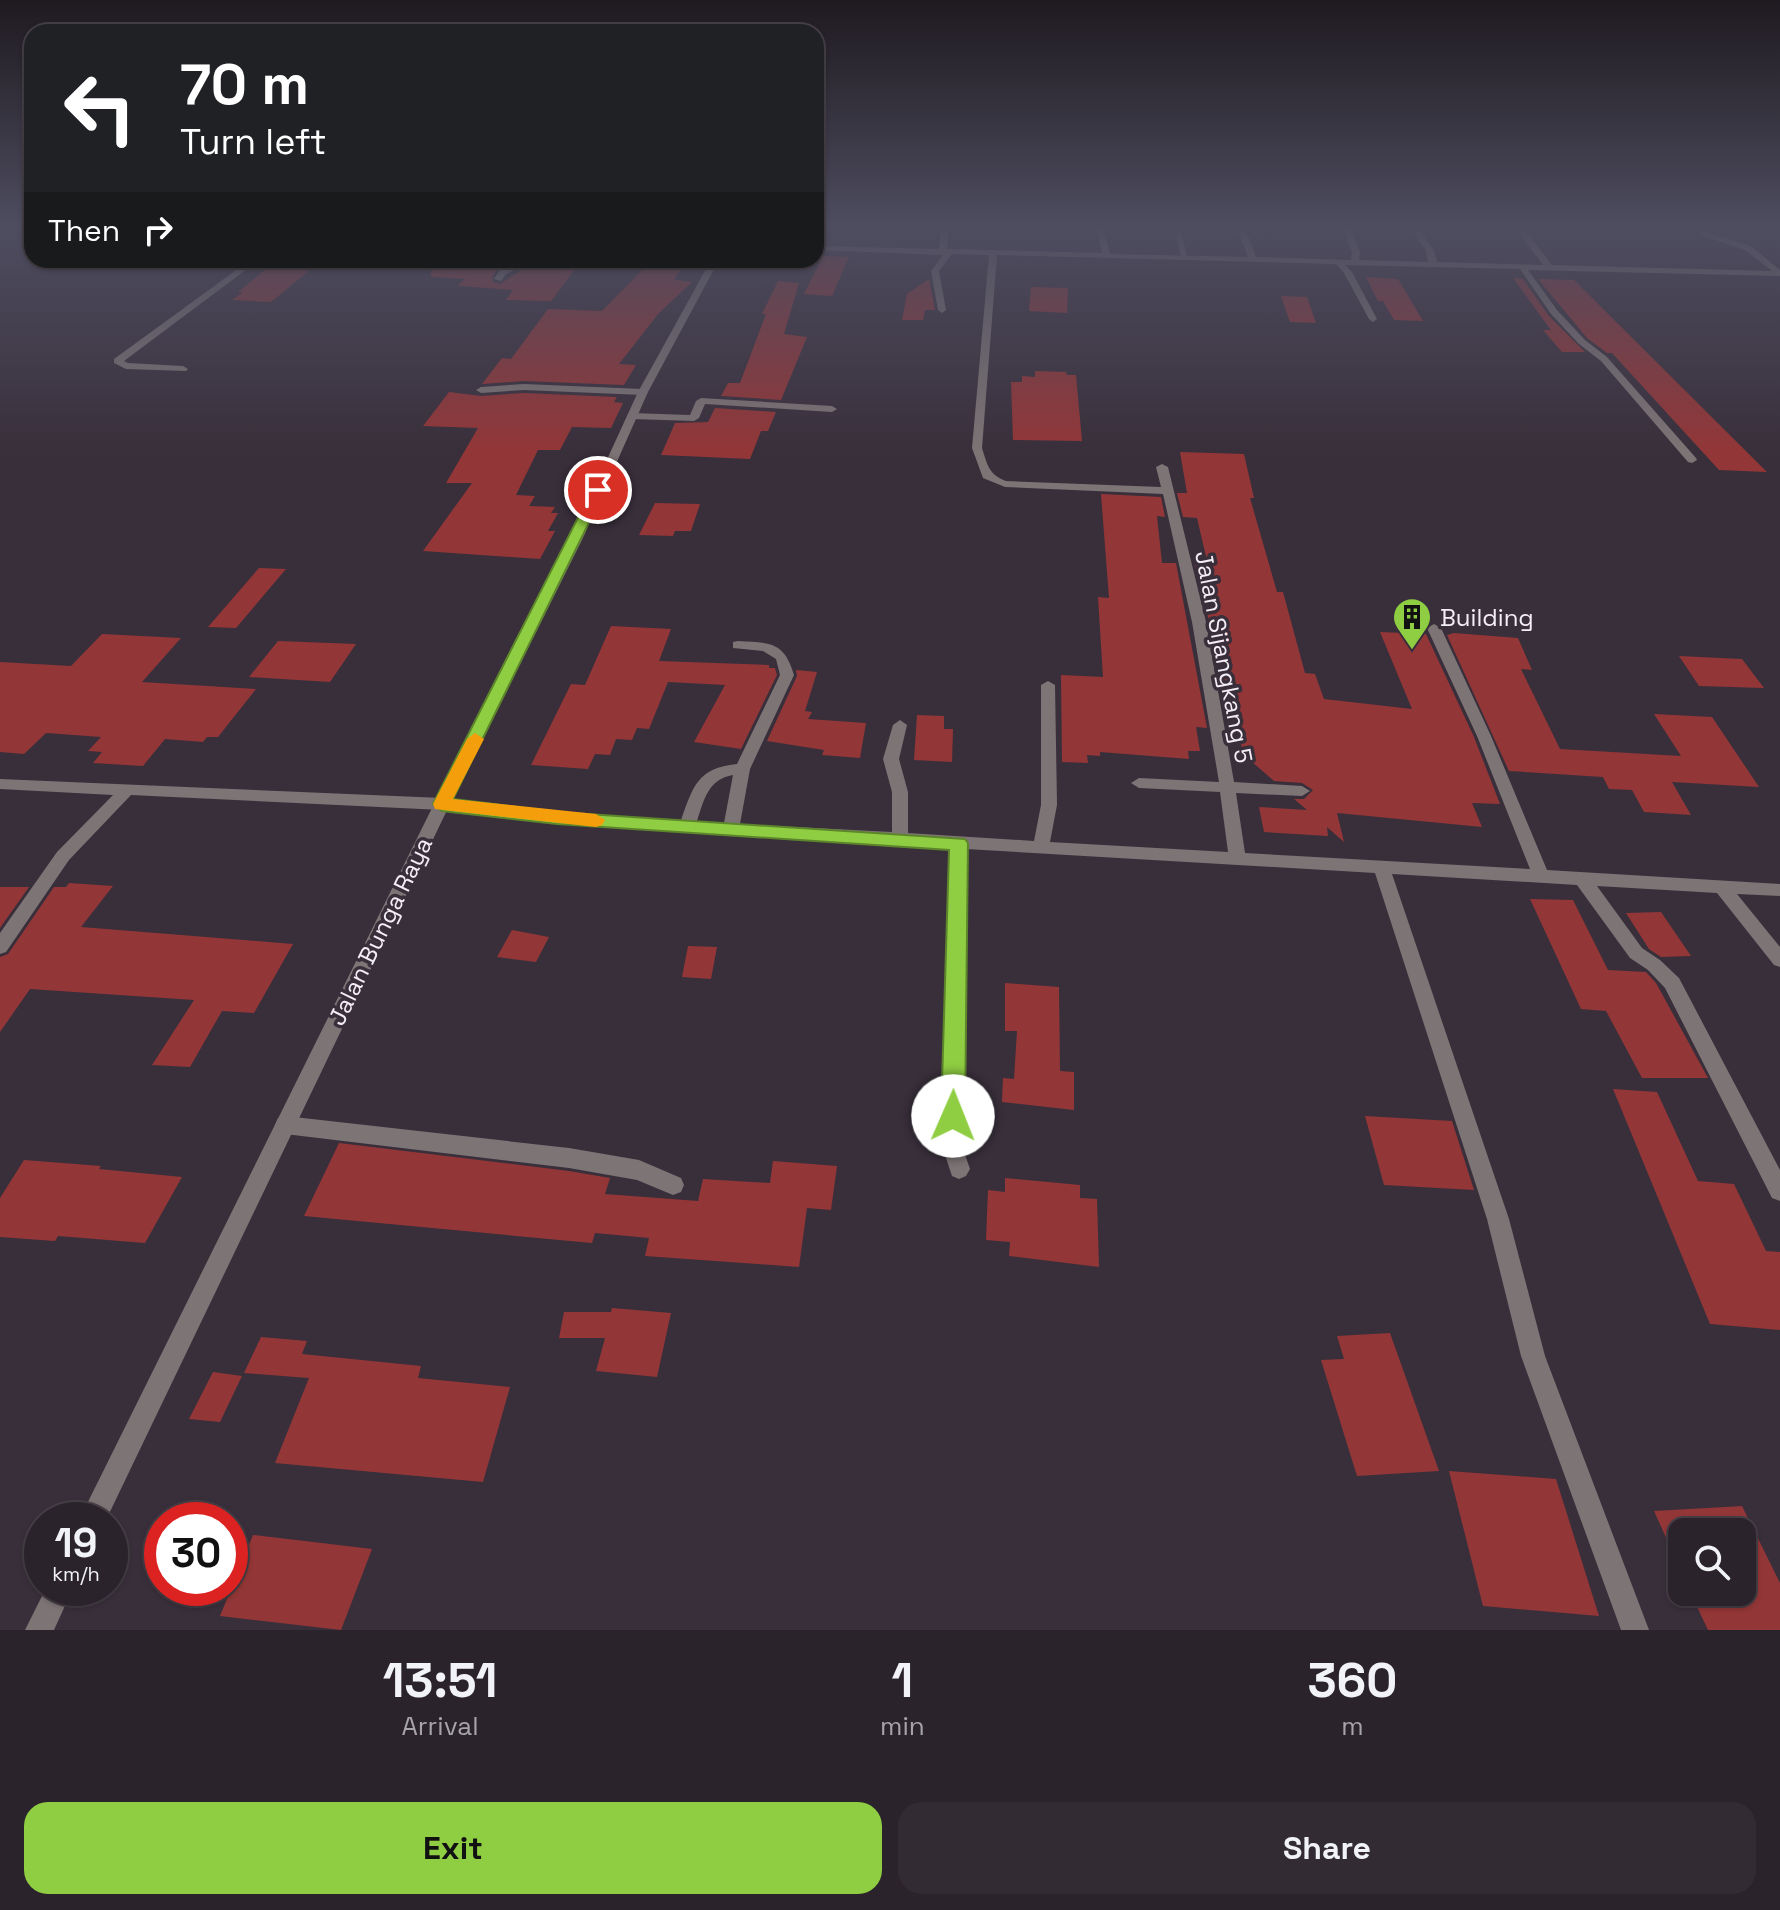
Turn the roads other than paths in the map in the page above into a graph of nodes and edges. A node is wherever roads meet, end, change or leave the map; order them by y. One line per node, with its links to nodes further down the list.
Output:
1 (199, 301): 9 (street)
2 (693, 301): 11 (street, Jalan Bunga Raya)
3 (941, 301): 7 (street)
4 (989, 301): 16 (street)
5 (1363, 301): 8 (street)
6 (1546, 301): 14 (street)
7 (942, 310)
8 (1373, 319)
9 (183, 369)
10 (481, 390): 11 (street)
11 (643, 392): 13 (street, Jalan Bunga Raya)
12 (832, 409): 13 (street)
13 (632, 416): 27 (street, Jalan Bunga Raya)
14 (1692, 460)
15 (1162, 467): 16 (street, Jalan Sijangkang 5)
16 (1165, 491): 24 (street, Jalan Sijangkang 5)
17 (1434, 628): 35 (street)
18 (738, 645): 21 (street)
19 (1048, 685): 32 (street)
20 (900, 725): 30 (street)
21 (742, 769): 28 (street); 29 (street)
22 (1139, 783): 24 (street)
23 (0, 784): 25 (street)
24 (1228, 786): 26 (street); 33 (street, Jalan Sijangkang 5)
25 (126, 791): 27 (street); 39 (street)
26 (1302, 791)
27 (442, 804): 28 (street); 41 (street, Jalan Bunga Raya)
28 (687, 826): 29 (street)
29 (731, 829): 30 (street)
30 (900, 840): 31 (street)
31 (958, 843): 32 (street); 42 (street)
32 (1041, 847): 33 (street)
33 (1237, 856): 34 (street)
34 (1381, 865): 35 (street); 48 (street)
35 (1541, 875): 36 (street)
36 (1581, 877): 37 (street); 44 (street)
37 (1722, 887): 38 (street); 40 (street)
38 (1780, 890)
39 (0, 947)
40 (1780, 960)
41 (285, 1125): 43 (street); 45 (street, Jalan Bunga Raya)
42 (959, 1169)
43 (673, 1185)
44 (1780, 1191)
45 (101, 1502)
46 (51, 1606): 47 (street)
47 (39, 1630)
48 (1635, 1630)

